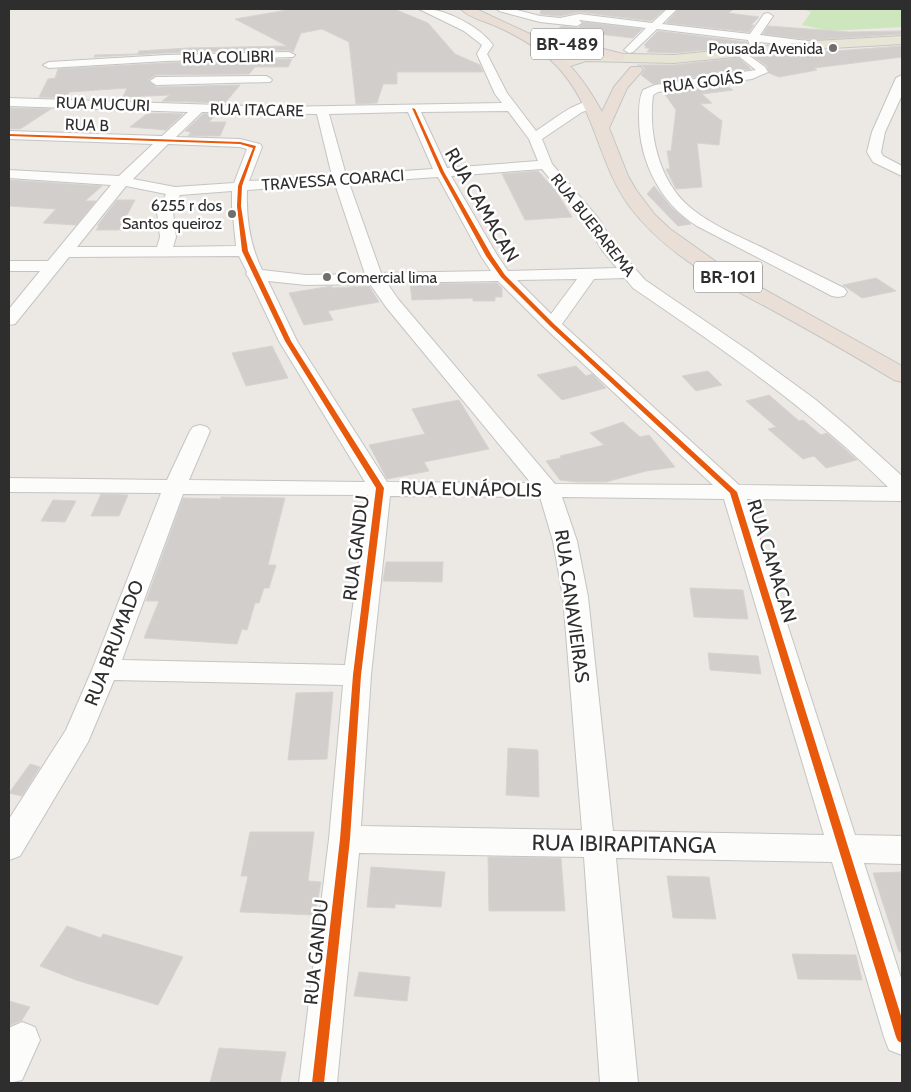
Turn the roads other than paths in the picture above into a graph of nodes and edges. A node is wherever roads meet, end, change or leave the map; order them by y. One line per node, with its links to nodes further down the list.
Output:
1 (424, 9): 26 (street, RUA BUERAREMA)
2 (467, 9): 10 (highway, BR-101)
3 (502, 9): 8 (street)
4 (559, 9): 7 (street)
5 (672, 9): 9 (street)
6 (768, 16): 12 (street)
7 (580, 17): 8 (street); 9 (street)
8 (561, 21): 9 (street)
9 (653, 27): 12 (street); 16 (street)
10 (516, 30): 16 (highway, BR-489); 18 (highway, BR-101)
11 (902, 40): 12 (main road, BR-489)
12 (756, 44): 13 (main road, BR-489)
13 (740, 52): 16 (main road, BR-489); 55 (street, RUA GOIÁS)
14 (289, 55): 15 (street, RUA COLIBRI)
15 (166, 58): 17 (street, RUA COLIBRI); 22 (street, RUA COLIBRI)
16 (633, 60): 18 (main road, BR-489); 19 (main road, BR-489); 32 (highway)
17 (49, 65)
18 (573, 70): 25 (highway, BR-101)
19 (615, 75)
20 (902, 78): 23 (street)
21 (266, 80): 22 (street)
22 (150, 93): 24 (street, RUA MUCURI); 27 (street, RUA MUCURI)
23 (900, 93): 31 (street)
24 (9, 102)
25 (592, 105): 32 (highway, BR-101); 34 (street)
26 (510, 107): 28 (street, RUA ITACARE); 34 (street, RUA BUERAREMA)
27 (197, 110): 29 (street, RUA ITACARE); 35 (street, RUA ITACARE)
28 (413, 110): 29 (street, RUA ITACARE); 37 (street, RUA CAMACAN)
29 (322, 111): 40 (street, RUA CANAVIEIRAS)
30 (902, 111): 31 (street)
31 (886, 117): 38 (street)
32 (602, 129): 59 (highway, BR-101)
33 (9, 135): 35 (street, RUA B)
34 (535, 138): 36 (street, RUA BUERAREMA)
35 (163, 142): 41 (street, RUA ITACARE); 42 (street, RUA GANDU)
36 (546, 165): 37 (street, TRAVESSA COARACI); 49 (street, RUA BUERAREMA)
37 (442, 172): 40 (street, TRAVESSA COARACI); 52 (street, RUA CAMACAN)
38 (902, 172)
39 (9, 174): 41 (street)
40 (340, 179): 42 (street, TRAVESSA COARACI); 53 (street, RUA CANAVIEIRAS)
41 (122, 181): 43 (street, TRAVESSA COARACI); 46 (street, RUA ITACARE)
42 (240, 186): 43 (street, TRAVESSA COARACI); 45 (street, RUA GANDU)
43 (175, 191): 44 (street)
44 (163, 251): 45 (street); 46 (street)
45 (245, 251): 50 (street, RUA GANDU)
46 (65, 252): 48 (street, RUA ITACARE)
47 (9, 266): 48 (street)
48 (54, 266): 57 (street, RUA ITACARE)
49 (628, 273): 51 (street); 64 (street, RUA BUERAREMA)
50 (254, 274): 54 (street); 56 (street, RUA GANDU)
51 (589, 274): 52 (street); 58 (street)
52 (503, 276): 53 (street); 58 (street, RUA CAMACAN)
53 (374, 277): 54 (street); 65 (street, RUA CANAVIEIRAS)
54 (306, 280): 56 (street)
55 (838, 292)
56 (267, 298): 63 (street, RUA GANDU)
57 (10, 318)
58 (552, 325): 66 (street, RUA CAMACAN)
59 (902, 375)
60 (200, 431): 61 (street, RUA BRUMADO)
61 (175, 486): 62 (street, RUA EUNÁPOLIS); 63 (street, RUA EUNÁPOLIS); 68 (street, RUA BRUMADO)
62 (11, 488)
63 (380, 488): 65 (street, RUA EUNÁPOLIS); 69 (street, RUA GANDU)
64 (902, 488)
65 (548, 490): 66 (street, RUA EUNÁPOLIS); 71 (street, RUA CANAVIEIRAS)
66 (733, 492): 67 (street, RUA EUNÁPOLIS); 73 (street, RUA CAMACAN)
67 (902, 494)
68 (106, 670): 69 (street); 72 (street, RUA BRUMADO)
69 (357, 675): 70 (street, RUA GANDU)
70 (345, 839): 71 (street, RUA IBIRAPITANGA); 76 (street, RUA GANDU)
71 (599, 843): 73 (street, RUA IBIRAPITANGA); 77 (street, RUA CANAVIEIRAS)
72 (9, 846)
73 (844, 849): 74 (street, RUA IBIRAPITANGA); 75 (street, RUA CAMACAN)
74 (902, 850)
75 (902, 1037)
76 (318, 1083)
77 (619, 1083)

